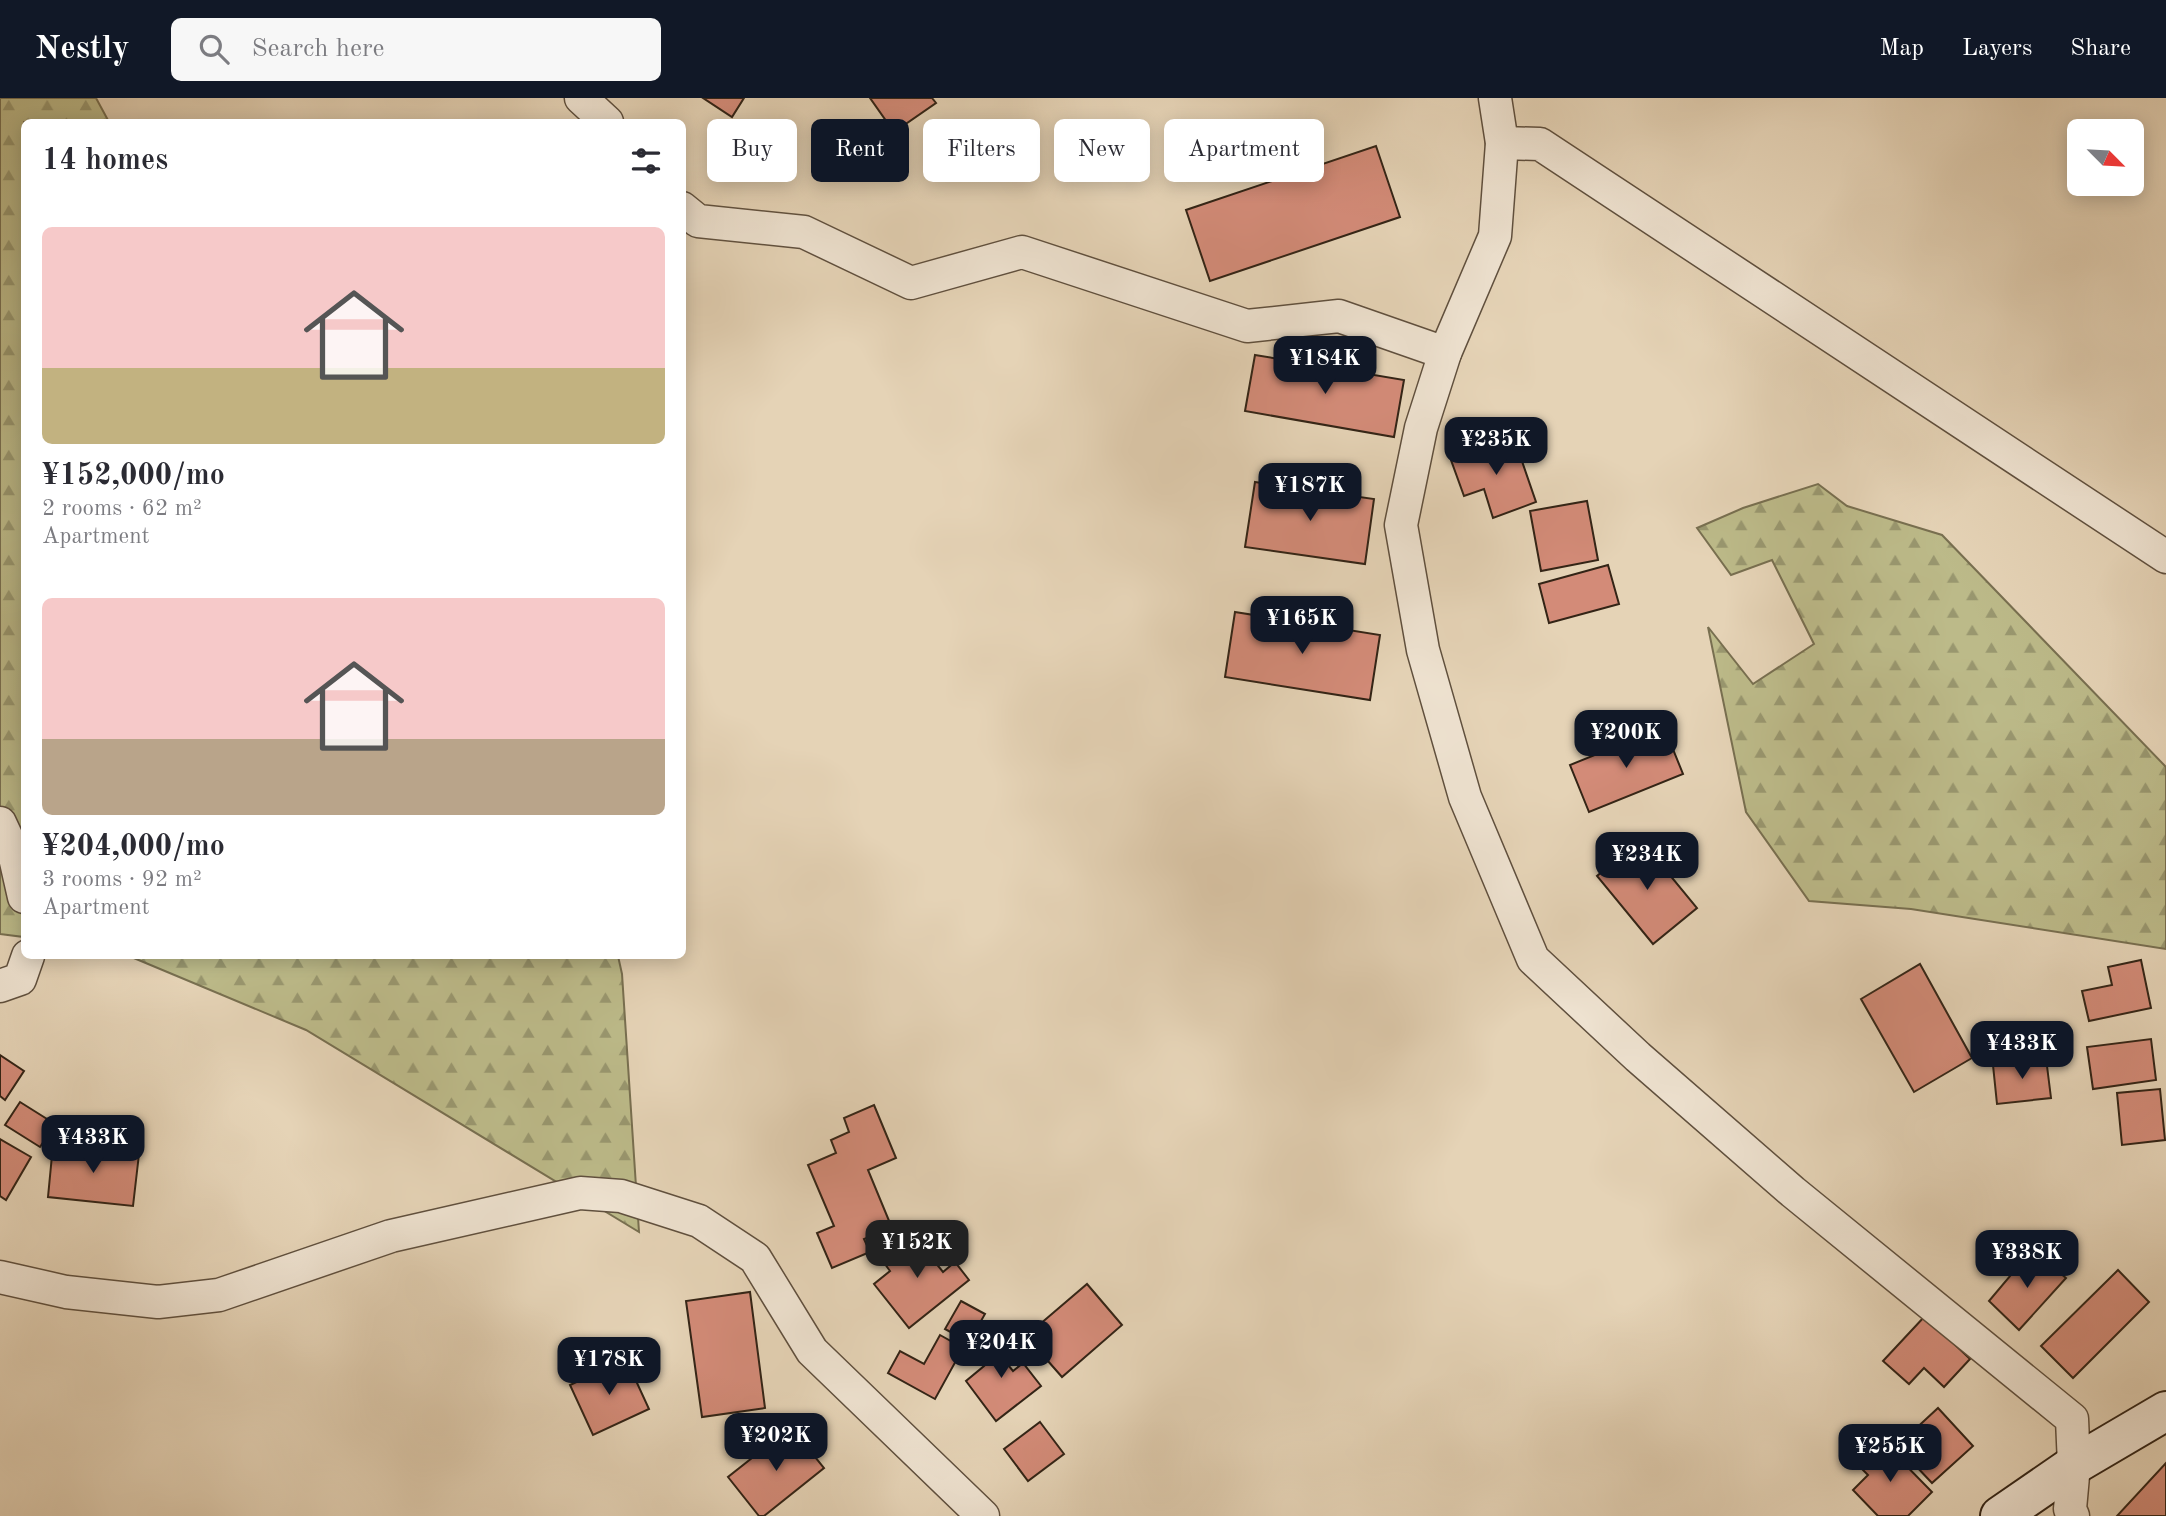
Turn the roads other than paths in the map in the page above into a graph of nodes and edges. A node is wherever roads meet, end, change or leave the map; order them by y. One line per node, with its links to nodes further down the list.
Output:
1 (580, 98): 3 (street)
2 (1495, 98): 4 (street)
3 (604, 119)
4 (1502, 143): 6 (street); 7 (street)
5 (686, 211): 6 (street)
6 (1445, 353): 14 (street)
7 (2166, 557)
8 (0, 823): 9 (street)
9 (21, 884)
10 (27, 959): 11 (street)
11 (0, 986)
12 (0, 1277): 15 (street)
13 (2166, 1410): 14 (street)
14 (2074, 1465): 16 (street); 17 (street)
15 (983, 1516)
16 (2000, 1516)
17 (2073, 1516)

